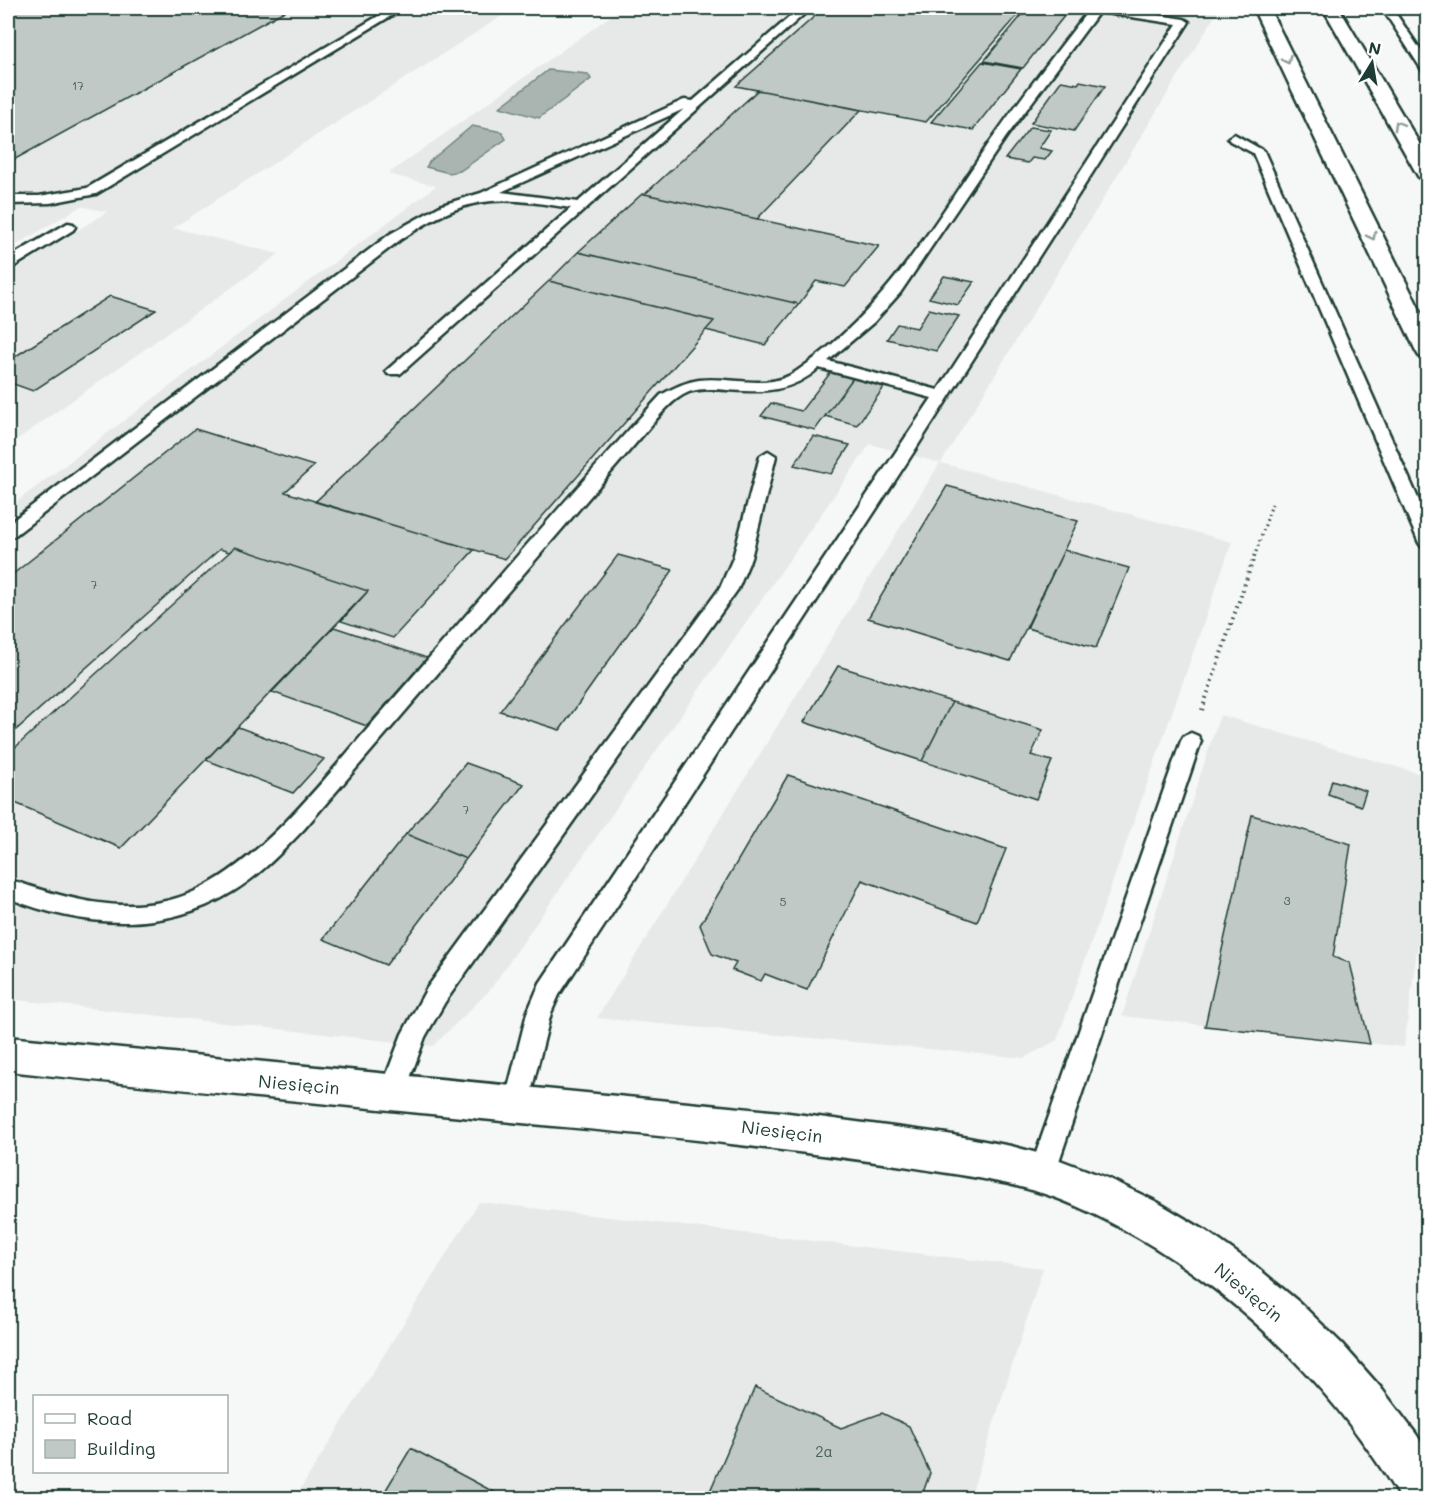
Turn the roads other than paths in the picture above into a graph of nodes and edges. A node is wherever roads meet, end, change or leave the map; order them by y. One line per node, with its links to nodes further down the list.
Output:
1 (399, 8): 12 (lane)
2 (806, 8): 8 (lane)
3 (1093, 8): 17 (lane); 19 (lane)
4 (1261, 8): 16 (main road, one-way to 16)
5 (1331, 8): 10 (main road, one-way to 5)
6 (1387, 8): 7 (lane)
7 (1428, 71)
8 (709, 93): 11 (lane); 13 (lane)
9 (1234, 138): 22 (lane)
10 (1428, 176)
11 (481, 196): 13 (lane); 21 (lane)
12 (8, 200)
13 (581, 206): 18 (lane)
14 (68, 227): 15 (lane)
15 (8, 264)
16 (1428, 351)
17 (817, 363): 19 (lane); 24 (lane)
18 (394, 371)
19 (942, 396): 27 (lane)
20 (768, 456): 26 (lane)
21 (8, 532)
22 (1428, 543)
23 (1191, 741): 28 (lane)
24 (8, 888)
25 (8, 1054): 26 (main road, Niesięcin)
26 (393, 1092): 27 (main road, Niesięcin)
27 (517, 1104): 28 (main road, Niesięcin)
28 (1042, 1173): 29 (main road, Niesięcin)
29 (1427, 1498)

